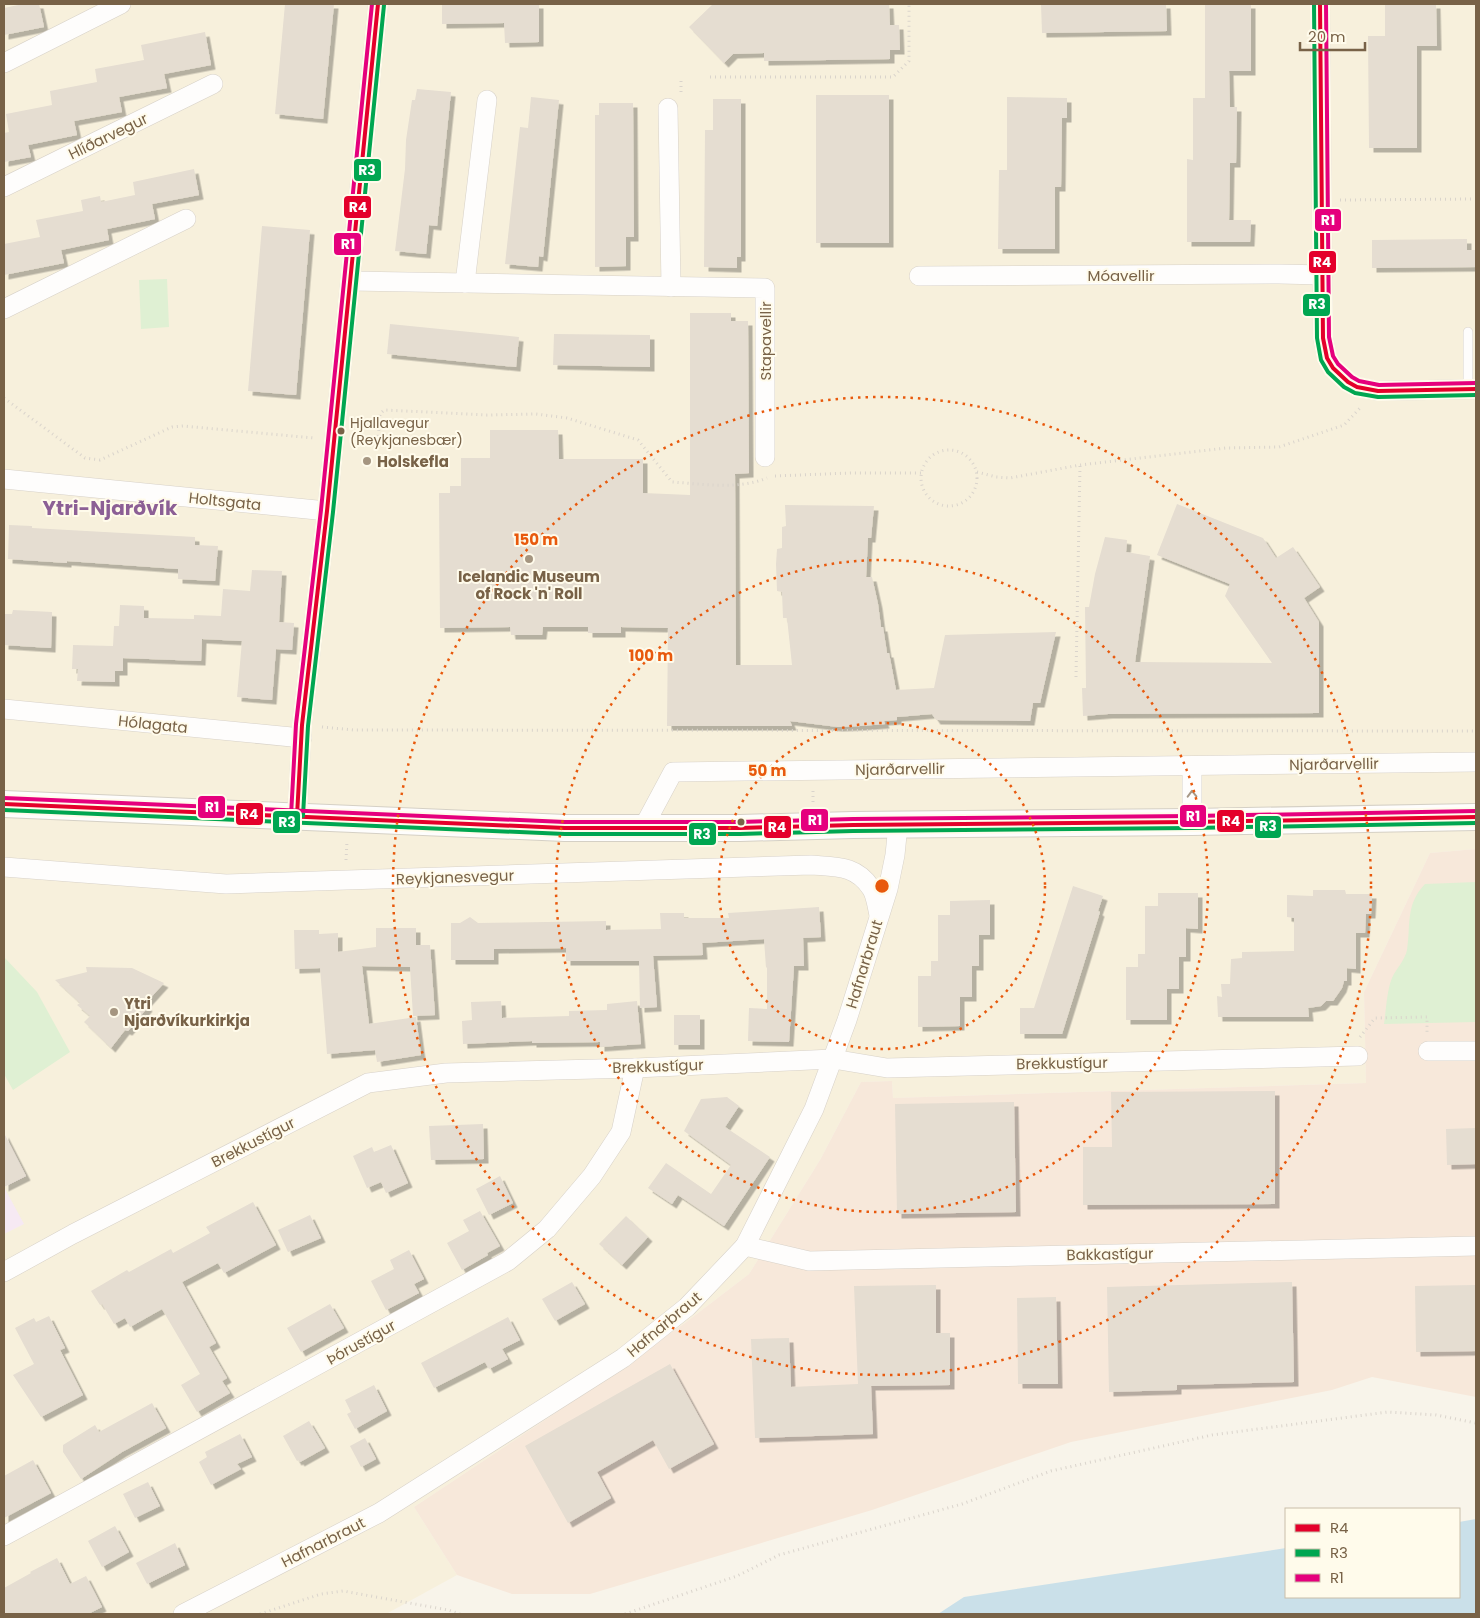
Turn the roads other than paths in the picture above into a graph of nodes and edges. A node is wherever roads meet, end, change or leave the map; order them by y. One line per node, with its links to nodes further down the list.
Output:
1 (122, 4): 4 (street)
2 (378, 4): 12 (street)
3 (1320, 4): 10 (street)
4 (4, 63)
5 (213, 84): 8 (street, Hlíðarvegur)
6 (487, 100): 13 (street)
7 (668, 108): 14 (street)
8 (4, 187)
9 (186, 219): 15 (street)
10 (1323, 275): 11 (street, Móavellir); 17 (street)
11 (919, 276)
12 (351, 281): 13 (street, Stapavellir); 20 (street)
13 (466, 283): 14 (street, Stapavellir)
14 (671, 287): 18 (street, Stapavellir)
15 (4, 309)
16 (1468, 332): 17 (lane)
17 (1472, 389)
18 (765, 457)
19 (4, 479): 20 (street, Holtsgata)
20 (327, 511): 22 (street)
21 (4, 709): 22 (street, Hólagata)
22 (302, 732): 26 (street)
23 (1476, 762): 24 (street, Njarðarvellir)
24 (1192, 766): 28 (street, one-way to 24); 30 (street, Njarðarvellir)
25 (4, 804): 26 (main road)
26 (297, 816): 30 (main road)
27 (1476, 817): 28 (main road)
28 (1192, 822): 29 (main road)
29 (898, 825): 30 (main road); 32 (street, Hafnarbraut)
30 (643, 828)
31 (4, 867): 32 (street, Reykjanesvegur)
32 (880, 915): 36 (street, Hafnarbraut)
33 (1428, 1051): 34 (street)
34 (1476, 1051)
35 (1351, 1056): 36 (street, Brekkustígur)
36 (833, 1059): 37 (street, Brekkustígur); 38 (street, Hafnarbraut)
37 (635, 1068): 40 (street, Brekkustígur); 41 (street, Þórustígur)
38 (746, 1246): 39 (street, Bakkastígur); 42 (street, Hafnarbraut)
39 (1476, 1246)
40 (4, 1272)
41 (4, 1536)
42 (183, 1614)

